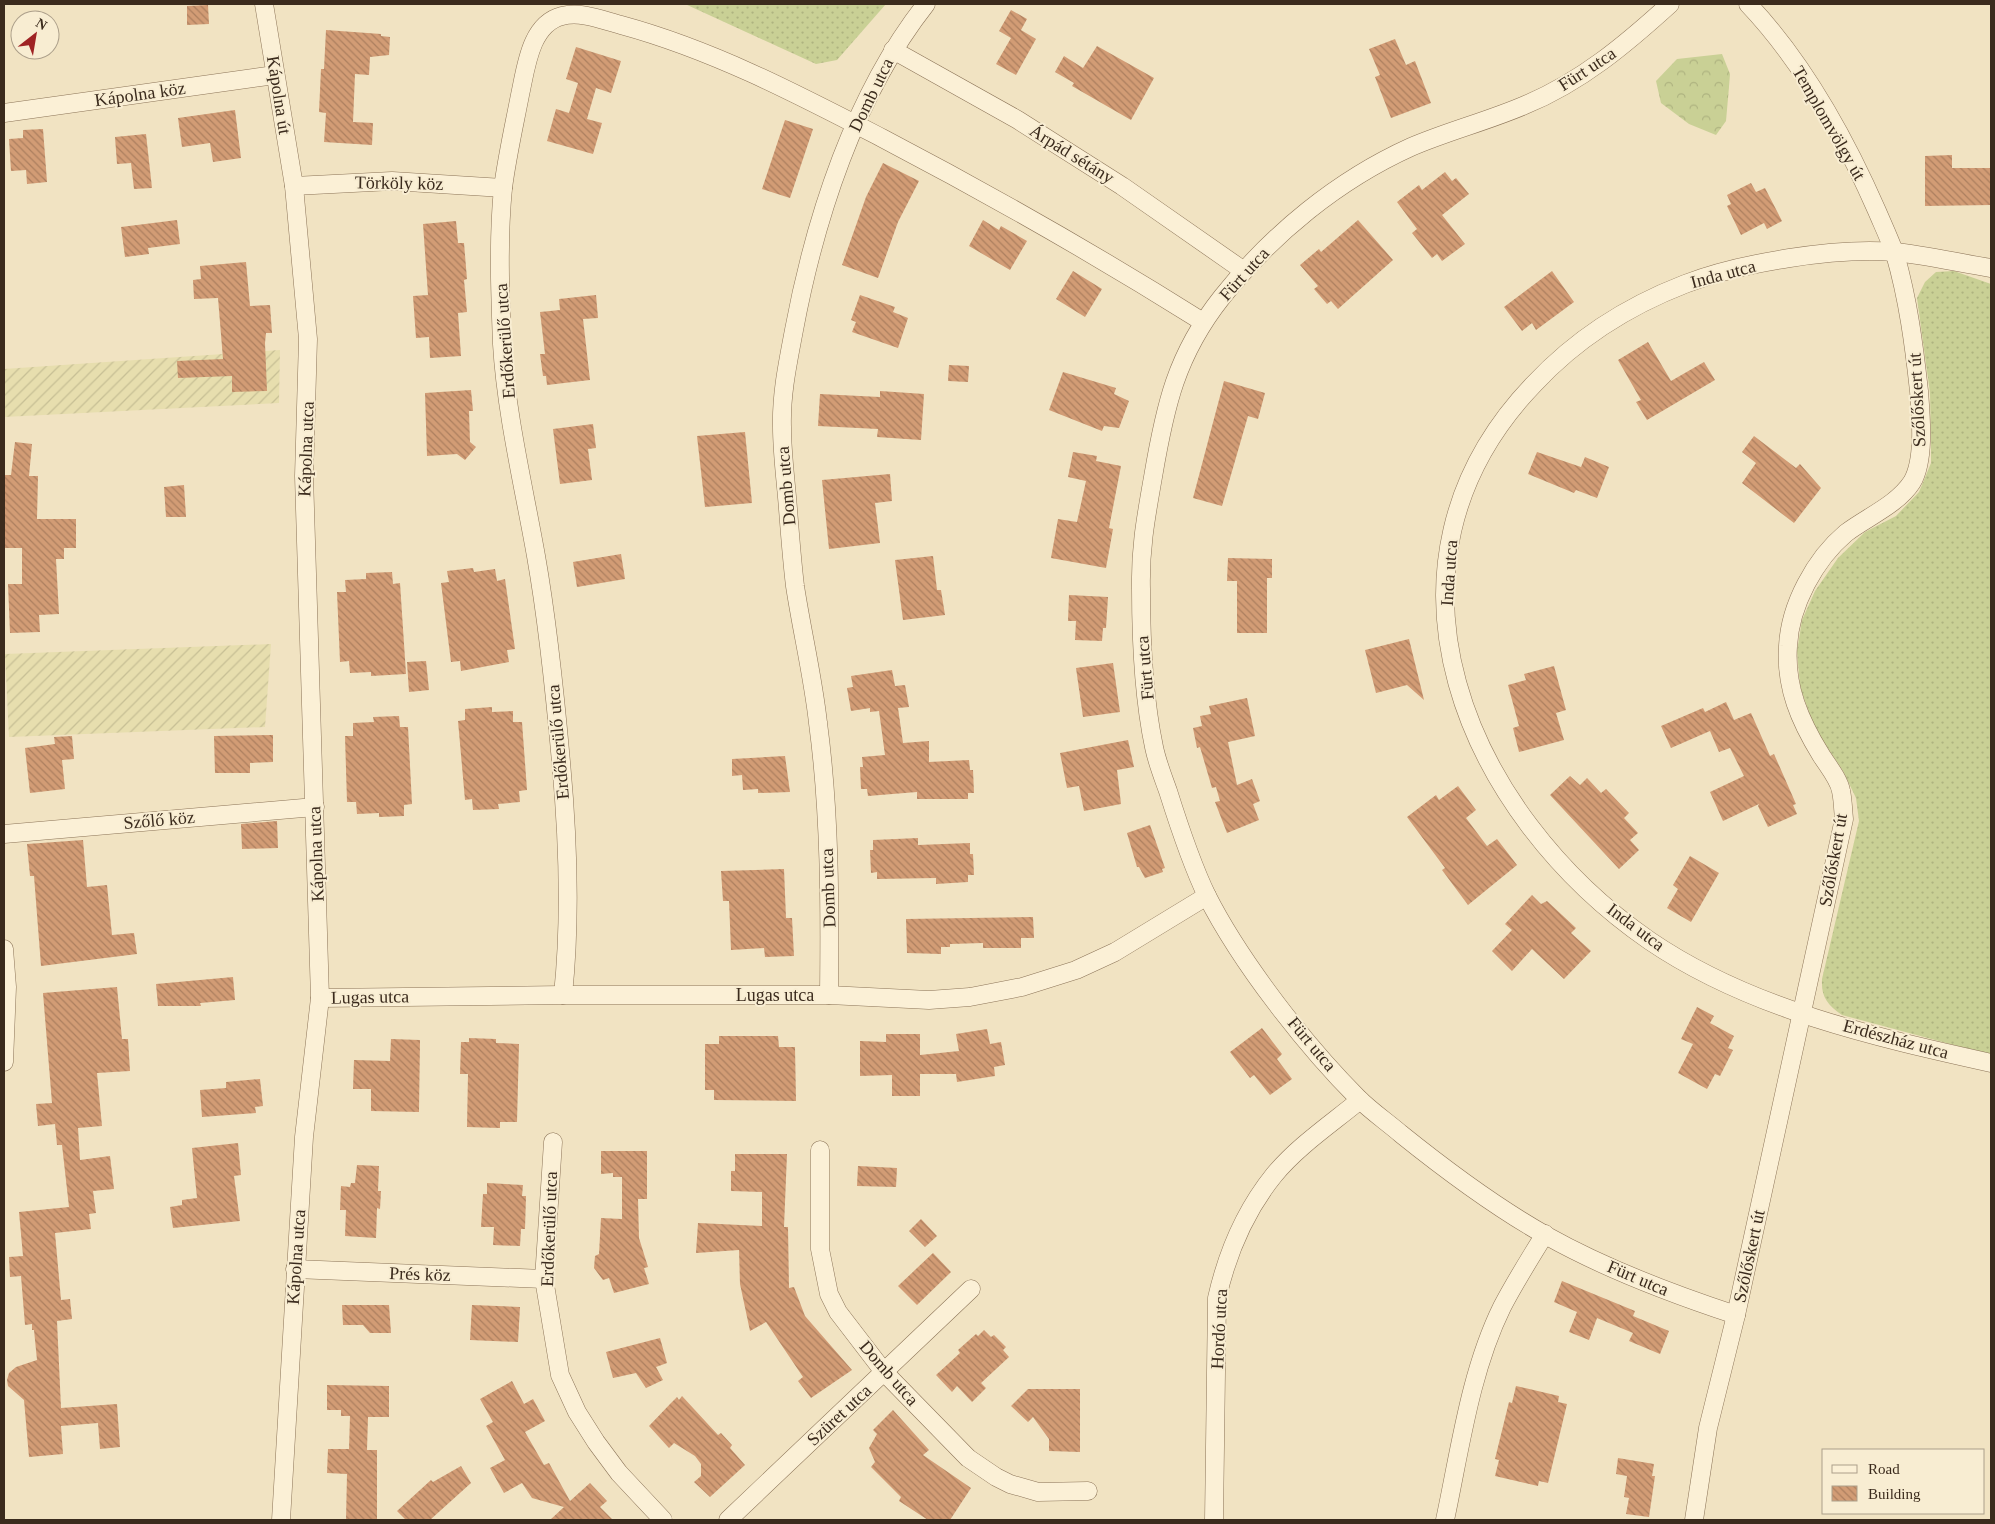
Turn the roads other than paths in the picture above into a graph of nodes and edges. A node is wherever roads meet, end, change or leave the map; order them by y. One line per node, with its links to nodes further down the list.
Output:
1 (264, 4): 6 (street, Kápolna út)
2 (926, 4): 5 (street, Domb utca)
3 (1670, 4): 13 (street, Fürt utca)
4 (1748, 4): 11 (street, Templomvölgy út)
5 (892, 50): 8 (street, Domb utca); 13 (street, Árpád sétány)
6 (275, 75): 7 (street, Kápolna köz); 9 (street, Kápolna út)
7 (4, 112)
8 (855, 124): 10 (street, Erdőkerülő utca); 14 (street); 20 (street, Domb utca)
9 (294, 186): 10 (street, Törköly köz); 15 (street, Kápolna utca)
10 (503, 188): 19 (street, Erdőkerülő utca)
11 (1894, 252): 12 (street, Inda utca); 22 (street, Szőlőskert út); 22 (street, Inda utca)
12 (1991, 268)
13 (1244, 271): 14 (street, Fürt utca)
14 (1203, 322): 17 (street, Fürt utca)
15 (315, 807): 16 (street, Szőlő köz); 21 (street, Kápolna utca)
16 (4, 834)
17 (1208, 896): 20 (street, Lugas utca); 25 (street, Fürt utca)
18 (4, 948): 23 (street)
19 (563, 995): 20 (street, Lugas utca); 21 (street, Lugas utca)
20 (829, 995)
21 (320, 998): 29 (street, Kápolna utca)
22 (1802, 1014): 24 (street, Erdészház utca); 32 (street, Szőlőskert út)
23 (4, 1062)
24 (1991, 1063)
25 (1360, 1100): 28 (street, Fürt utca); 38 (street, Hordó utca)
26 (553, 1142): 30 (street, Erdőkerülő utca)
27 (820, 1150): 33 (street, Domb utca)
28 (1545, 1234): 32 (street, Fürt utca); 39 (street)
29 (295, 1269): 30 (street, Prés köz); 35 (street, Kápolna utca)
30 (544, 1278): 36 (street, Erdőkerülő utca)
31 (971, 1289): 33 (street, Szüret utca)
32 (1736, 1315): 40 (street, Szőlőskert út)
33 (884, 1372): 34 (street, Domb utca); 37 (street, Szüret utca)
34 (1088, 1492)
35 (281, 1520)
36 (663, 1520)
37 (728, 1520)
38 (1214, 1520)
39 (1446, 1520)
40 (1694, 1520)

